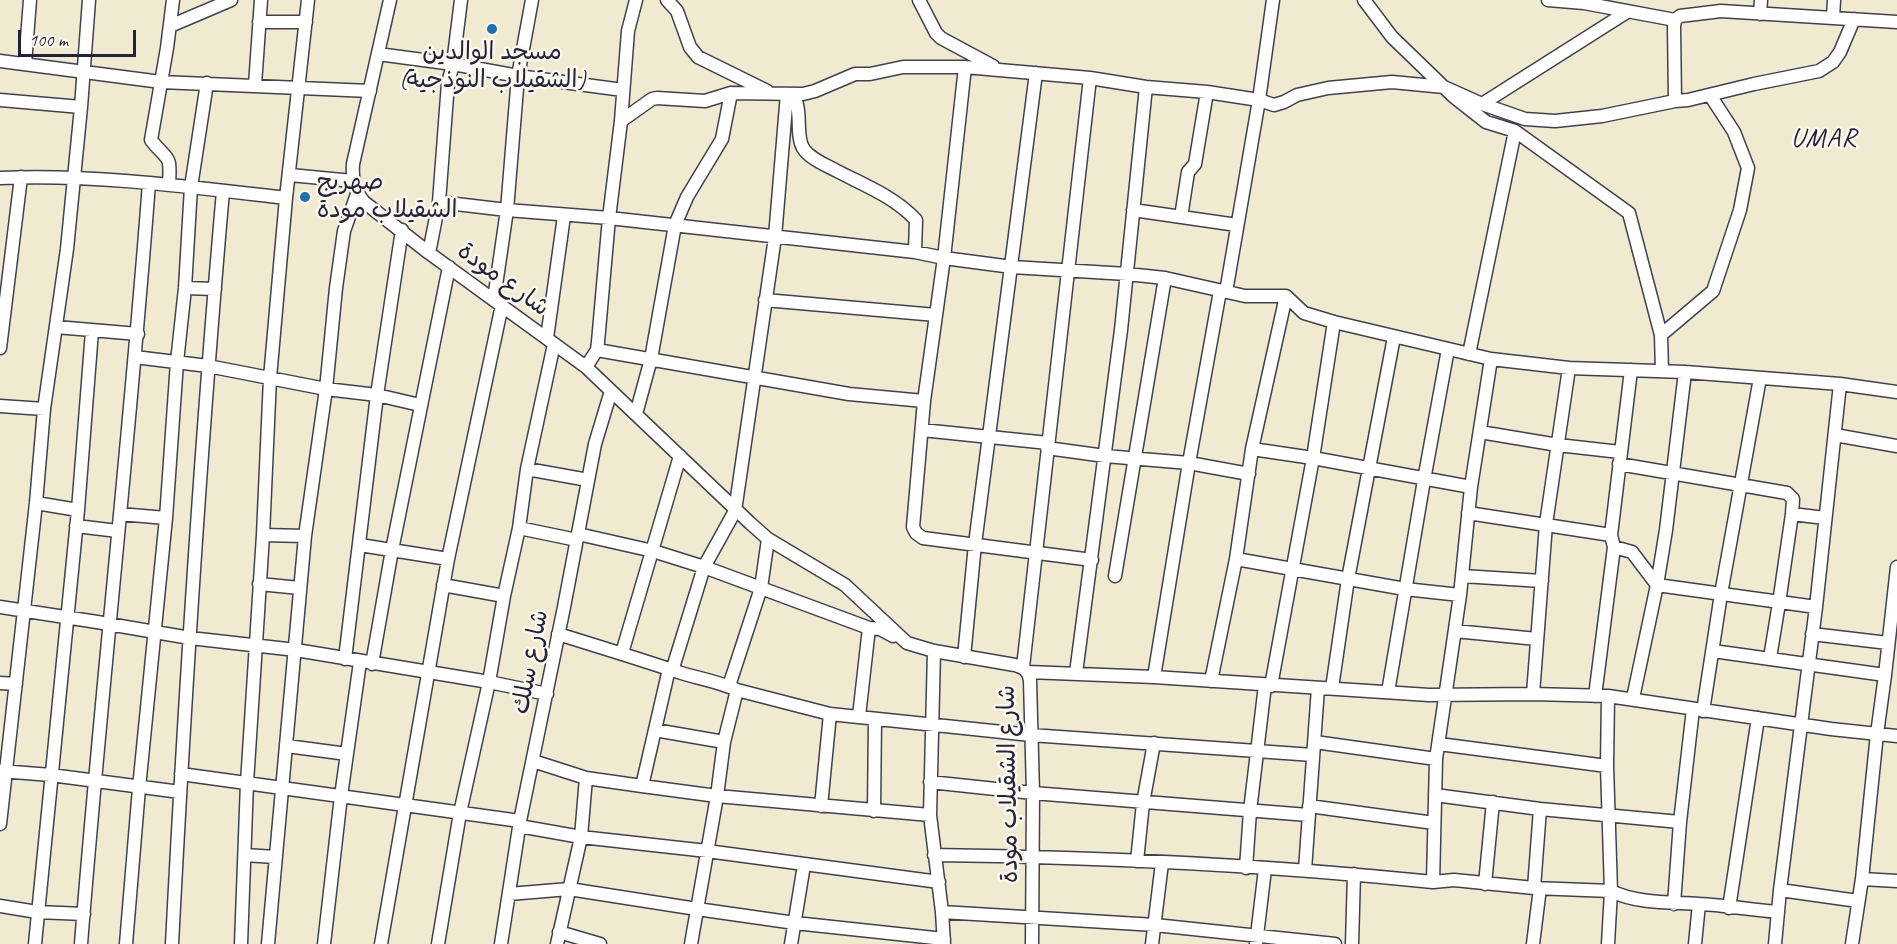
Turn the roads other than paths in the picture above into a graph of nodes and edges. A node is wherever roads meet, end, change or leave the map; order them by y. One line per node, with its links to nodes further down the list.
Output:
1 (30, 0): 32 (street)
2 (89, 0): 36 (street)
3 (173, 0): 29 (street)
4 (231, 0): 29 (street)
5 (261, 0): 26 (street)
6 (308, 0): 27 (street)
7 (390, 0): 30 (street)
8 (461, 0): 33 (street)
9 (532, 0): 38 (street)
10 (636, 0): 46 (street)
11 (667, 0): 20 (street)
12 (686, 0): 20 (street)
13 (1273, 0): 54 (street)
14 (1364, 0): 45 (street)
15 (1548, 0): 18 (street)
16 (1761, 0): 22 (street)
17 (1834, 0): 23 (street)
18 (1584, 2): 21 (street)
19 (924, 3): 35 (street)
20 (676, 11): 50 (street)
21 (1627, 12): 24 (street); 56 (street)
22 (1760, 14): 23 (street); 24 (street)
23 (1833, 18): 25 (street)
24 (1675, 20): 55 (street)
25 (1854, 20): 28 (street); 52 (street)
26 (259, 22): 27 (street); 42 (street)
27 (306, 22): 43 (street)
28 (1897, 22)
29 (170, 26): 40 (street)
30 (378, 54): 33 (street); 47 (street)
31 (0, 61): 32 (street)
32 (25, 64): 36 (street)
33 (453, 64): 38 (street); 71 (street)
34 (965, 67): 35 (street); 51 (street); 83 (street)
35 (999, 69): 37 (street)
36 (84, 72): 40 (street); 57 (street)
37 (1036, 73): 39 (street); 85 (street)
38 (518, 76): 46 (street); 72 (street)
39 (1090, 78): 44 (street); 86 (street)
40 (161, 82): 41 (street); 66 (street)
41 (207, 83): 42 (street); 67 (street)
42 (255, 85): 43 (street)
43 (299, 87): 47 (street); 60 (street)
44 (1146, 87): 48 (street); 73 (street)
45 (1444, 87): 54 (street); 56 (street); 59 (street)
46 (623, 90): 58 (street)
47 (370, 91): 64 (street)
48 (1207, 92): 54 (street); 75 (street)
49 (731, 93): 50 (street); 58 (street); 77 (street)
50 (772, 94): 51 (street)
51 (790, 94): 80 (street); 81 (street)
52 (1710, 94): 55 (street); 101 (street)
53 (0, 100): 57 (street)
54 (1259, 100): 78 (street)
55 (1675, 101): 56 (street)
56 (1482, 104)
57 (81, 107): 62 (street)
58 (621, 121): 76 (street)
59 (1515, 131): 101 (street); 107 (street)
60 (290, 175): 64 (street); 70 (street)
61 (21, 177): 62 (street); 63 (street); 96 (street)
62 (74, 177): 65 (street); 98 (street)
63 (0, 178)
64 (353, 181): 69 (street)
65 (149, 183): 66 (street); 100 (street)
66 (169, 184): 67 (street)
67 (191, 187): 68 (street); 89 (street)
68 (223, 190): 70 (street); 90 (street)
69 (357, 194): 79 (street, شارع مودة); 122 (street)
70 (286, 198): 118 (street)
71 (439, 202): 72 (street); 82 (street)
72 (507, 210): 74 (street); 94 (street)
73 (1133, 210): 75 (street); 87 (street)
74 (564, 216): 76 (street); 103 (street)
75 (1181, 217): 78 (street)
76 (609, 218): 77 (street); 105 (street)
77 (675, 225): 80 (street); 109 (street)
78 (1237, 225): 91 (street)
79 (402, 230): 82 (street, شارع مودة); 125 (street)
80 (775, 237): 81 (street); 93 (street)
81 (915, 252): 83 (street)
82 (429, 253): 84 (street, شارع مودة)
83 (944, 258): 85 (street); 95 (street)
84 (449, 267): 94 (street, شارع مودة); 127 (street)
85 (1012, 267): 86 (street); 134 (street)
86 (1068, 270): 87 (street); 136 (street)
87 (1128, 274): 88 (street); 140 (street)
88 (1165, 278): 91 (street); 143 (street)
89 (185, 288): 90 (street); 111 (street)
90 (215, 289): 112 (street)
91 (1223, 291): 92 (street); 144 (street)
92 (1286, 296): 97 (street); 138 (street)
93 (765, 300): 95 (street); 119 (street)
94 (498, 302): 103 (street, شارع مودة); 175 (street)
95 (936, 315): 126 (street)
96 (2, 320): 104 (street)
97 (1334, 322): 102 (street); 141 (street)
98 (56, 327): 99 (street); 129 (street)
99 (92, 331): 100 (street); 154 (street)
100 (138, 334): 108 (street)
101 (1661, 335): 116 (street)
102 (1394, 337): 106 (street); 146 (street)
103 (551, 341): 113 (street, شارع مودة); 145 (street)
104 (0, 348)
105 (597, 350): 109 (street); 113 (street)
106 (1448, 350): 107 (street); 150 (street)
107 (1469, 354): 110 (street)
108 (135, 357): 111 (street); 157 (street)
109 (651, 359): 119 (street); 130 (street)
110 (1491, 359): 114 (street); 132 (street)
111 (177, 362): 112 (street); 159 (street)
112 (208, 366): 118 (street); 205 (street)
113 (586, 367): 123 (street, شارع مودة)
114 (1569, 368): 115 (street); 135 (street)
115 (1631, 370): 116 (street); 142 (street)
116 (1662, 371): 117 (street)
117 (1685, 372): 120 (street); 148 (street)
118 (270, 378): 122 (street); 165 (street)
119 (754, 378): 126 (street); 155 (street)
120 (1760, 378): 121 (street); 151 (street)
121 (1840, 384): 124 (street); 133 (street)
122 (326, 388): 125 (street); 166 (street)
123 (611, 391): 130 (street, شارع الشقيلاب مودة); 149 (street, شارع سلك)
124 (1897, 392)
125 (376, 395): 127 (street); 171 (street)
126 (924, 401): 131 (street)
127 (420, 405): 172 (street)
128 (0, 406): 129 (street)
129 (44, 409): 153 (street)
130 (636, 414): 139 (street, شارع الشقيلاب مودة)
131 (922, 430): 134 (street); 170 (street)
132 (1480, 432): 135 (street); 152 (street)
133 (1835, 435): 137 (street); 160 (street)
134 (988, 436): 136 (street); 170 (street)
135 (1558, 445): 142 (street); 161 (street)
136 (1048, 446): 140 (street); 174 (street)
137 (1897, 446)
138 (1252, 449): 141 (street); 147 (street)
139 (680, 456): 155 (street, شارع الشقيلاب مودة); 173 (street)
140 (1105, 456): 143 (street); 177 (street)
141 (1313, 458): 146 (street); 180 (street)
142 (1620, 458): 148 (street); 169 (street)
143 (1135, 459): 144 (street); 181 (street)
144 (1189, 464): 147 (street); 224 (street)
145 (527, 469): 149 (street); 163 (street)
146 (1368, 469): 150 (street); 183 (street)
147 (1248, 474): 176 (street)
148 (1673, 474): 151 (street); 187 (street)
149 (588, 480): 167 (street, شارع سلك)
150 (1424, 480): 152 (street); 190 (street)
151 (1740, 484): 158 (street); 191 (street)
152 (1471, 487): 156 (street)
153 (36, 503): 154 (street); 197 (street)
154 (78, 510): 162 (street)
155 (735, 511): 168 (street, شارع الشقيلاب مودة); 178 (street)
156 (1468, 513): 161 (street); 182 (street)
157 (120, 514): 159 (street); 164 (street)
158 (1791, 514): 160 (street); 194 (street)
159 (166, 518): 201 (street)
160 (1825, 518): 195 (street)
161 (1546, 524): 169 (street); 184 (street)
162 (76, 526): 164 (street); 198 (street)
163 (519, 528): 167 (street); 192 (street)
164 (118, 531): 199 (street)
165 (263, 535): 166 (street); 185 (street)
166 (305, 536): 188 (street)
167 (577, 537): 173 (street); 203 (street, شارع سلك)
168 (768, 539): 189 (street); 206 (street, شارع الشقيلاب مودة)
169 (1612, 541): 187 (street); 237 (street)
170 (975, 544): 174 (street); 214 (street)
171 (360, 545): 172 (street); 216 (street)
172 (392, 550): 175 (street); 217 (street)
173 (653, 551): 178 (street); 213 (street)
174 (1036, 553): 177 (street); 220 (street)
175 (448, 559): 186 (street)
176 (1236, 559): 180 (street); 225 (street)
177 (1092, 560): 222 (street)
178 (704, 567): 189 (street); 219 (street)
179 (1897, 567): 208 (street)
180 (1293, 568): 183 (street); 229 (street)
181 (1115, 576)
182 (1462, 576): 184 (street); 193 (street)
183 (1348, 579): 190 (street); 232 (street)
184 (1542, 581): 207 (street)
185 (260, 584): 188 (street); 209 (street)
186 (443, 585): 192 (street); 221 (street)
187 (1657, 585): 191 (street); 239 (street)
188 (300, 588): 210 (street)
189 (760, 588): 200 (street); 230 (street)
190 (1405, 589): 193 (street); 233 (street)
191 (1721, 594): 194 (street); 212 (street)
192 (504, 596): 227 (street)
193 (1460, 596): 202 (street)
194 (1779, 603): 195 (street); 215 (street)
195 (1816, 607): 204 (street)
196 (0, 608): 197 (street)
197 (24, 611): 198 (street); 228 (street)
198 (66, 617): 199 (street); 264 (street)
199 (110, 624): 201 (street); 266 (street)
200 (869, 628): 206 (street); 242 (street)
201 (155, 632): 205 (street); 270 (street)
202 (1455, 632): 207 (street); 235 (street)
203 (558, 634): 213 (street); 234 (street, شارع سلك)
204 (1812, 634): 208 (street); 218 (street)
205 (190, 638): 209 (street); 263 (street)
206 (902, 639): 211 (street, شارع الشقيلاب مودة)
207 (1537, 639): 236 (street)
208 (1888, 643): 223 (street)
209 (257, 646): 210 (street); 268 (street)
210 (296, 650): 216 (street); 255 (street)
211 (934, 651): 214 (street, شارع الشقيلاب مودة); 246 (street)
212 (1713, 651): 215 (street); 240 (street)
213 (622, 653): 219 (street)
214 (964, 657): 220 (street, شارع الشقيلاب مودة)
215 (1770, 658): 218 (street)
216 (345, 659): 217 (street)
217 (366, 663): 221 (street); 257 (street)
218 (1809, 663): 223 (street); 245 (street)
219 (671, 670): 230 (street); 247 (street)
220 (1025, 670): 222 (street); 249 (street, شارع الشقيلاب مودة)
221 (427, 673): 227 (street); 279 (street)
222 (1076, 673): 224 (street)
223 (1886, 675): 248 (street)
224 (1154, 677): 225 (street)
225 (1211, 681): 229 (street)
226 (0, 682): 228 (street)
227 (489, 682): 234 (street); 285 (street)
228 (16, 684): 262 (street)
229 (1268, 686): 231 (street); 256 (street)
230 (733, 688): 241 (street); 251 (street)
231 (1318, 688): 232 (street); 252 (street)
232 (1332, 688): 233 (street)
233 (1388, 692): 235 (street)
234 (546, 694): 260 (street, شارع سلك)
235 (1445, 694): 236 (street); 254 (street)
236 (1533, 694): 237 (street)
237 (1595, 696): 238 (street)
238 (1608, 696): 239 (street); 261 (street)
239 (1633, 699): 240 (street)
240 (1698, 710): 243 (street); 288 (street)
241 (830, 714): 242 (street); 280 (street)
242 (859, 716): 244 (street)
243 (1758, 717): 245 (street); 319 (street)
244 (875, 719): 246 (street); 282 (street)
245 (1801, 724): 248 (street); 312 (street)
246 (931, 725): 249 (street); 267 (street)
247 (655, 730): 251 (street); 269 (street)
248 (1877, 734): 250 (street); 305 (street)
249 (1031, 735): 253 (street); 273 (street, شارع الشقيلاب مودة)
250 (1897, 736)
251 (724, 742): 276 (street)
252 (1315, 742): 258 (street); 259 (street)
253 (1154, 743): 256 (street); 278 (street)
254 (1439, 744): 259 (street); 261 (street)
255 (287, 746): 257 (street); 271 (street)
256 (1258, 752): 258 (street); 283 (street)
257 (347, 754): 275 (street)
258 (1313, 755): 284 (street)
259 (1436, 759): 274 (street)
260 (533, 761): 265 (street); 291 (street, شارع سلك)
261 (1607, 766): 287 (street)
262 (3, 771): 264 (street); 290 (street)
263 (181, 774): 268 (street); 272 (street)
264 (51, 776): 266 (street); 321 (street)
265 (586, 778): 269 (street); 292 (street)
266 (96, 781): 270 (street); 324 (street)
267 (930, 782): 273 (street); 286 (street)
268 (247, 783): 271 (street); 294 (street)
269 (642, 786): 276 (street)
270 (139, 788): 272 (street); 333 (street)
271 (282, 788): 275 (street); 297 (street)
272 (180, 792): 334 (street)
273 (1033, 794): 278 (street); 296 (street, شارع الشقيلاب مودة)
274 (1435, 795): 277 (street); 289 (street)
275 (341, 796): 279 (street); 337 (street)
276 (717, 796): 280 (street); 293 (street)
277 (1493, 802): 281 (street); 309 (street)
278 (1143, 803): 283 (street); 298 (street)
279 (404, 806): 285 (street); 338 (street)
280 (821, 806): 282 (street)
281 (1540, 808): 287 (street); 310 (street)
282 (874, 811): 286 (street)
283 (1250, 811): 284 (street); 301 (street)
284 (1308, 811): 289 (street); 303 (street)
285 (460, 813): 291 (street); 339 (street)
286 (930, 814): 295 (street)
287 (1609, 815): 288 (street); 313 (street)
288 (1680, 822): 316 (street)
289 (1434, 823): 308 (street)
290 (0, 824)
291 (519, 824): 292 (street); 314 (street, شارع سلك)
292 (581, 837): 293 (street); 311 (street)
293 (707, 851): 300 (street); 320 (street)
294 (245, 855): 297 (street); 335 (street)
295 (934, 855): 296 (street); 307 (street)
296 (1032, 856): 298 (street); 325 (street, شارع الشقيلاب مودة)
297 (275, 857): 336 (street)
298 (1137, 861): 299 (street)
299 (1162, 863): 301 (street); 327 (street)
300 (804, 865): 307 (street); 326 (street)
301 (1246, 868): 302 (street)
302 (1265, 869): 303 (street); 329 (street)
303 (1305, 870): 304 (street)
304 (1354, 874): 308 (street); 347 (street)
305 (1862, 879): 306 (street); 315 (street)
306 (1897, 881)
307 (939, 882): 322 (street)
308 (1433, 882): 309 (street)
309 (1485, 884): 310 (street)
310 (1537, 888): 313 (street); 348 (street)
311 (569, 889): 314 (street); 320 (street); 328 (street)
312 (1780, 890): 315 (street); 323 (street)
313 (1611, 891): 316 (street); 349 (street)
314 (509, 894): 340 (street, شارع سلك)
315 (1858, 901): 352 (street)
316 (1674, 903): 317 (street)
317 (1699, 904): 319 (street); 350 (street)
318 (0, 906): 321 (street)
319 (1729, 908): 323 (street)
320 (697, 909): 326 (street); 342 (street)
321 (37, 912): 324 (street); 331 (street)
322 (942, 912): 325 (street); 330 (street)
323 (1778, 912): 351 (street)
324 (84, 915): 332 (street)
325 (1031, 916): 327 (street); 344 (street, شارع الشقيلاب مودة)
326 (795, 922): 330 (street); 343 (street)
327 (1155, 925): 329 (street); 345 (street)
328 (558, 938): 341 (street)
329 (1256, 940): 346 (street)
330 (944, 941)
331 (35, 944)
332 (81, 944)
333 (126, 944)
334 (172, 944)
335 (241, 944)
336 (268, 944)
337 (324, 944)
338 (381, 944)
339 (438, 944)
340 (501, 944)
341 (600, 944)
342 (691, 944)
343 (791, 944)
344 (1032, 944)
345 (1152, 944)
346 (1335, 944)
347 (1352, 944)
348 (1533, 944)
349 (1608, 944)
350 (1695, 944)
351 (1775, 944)
352 (1852, 944)

